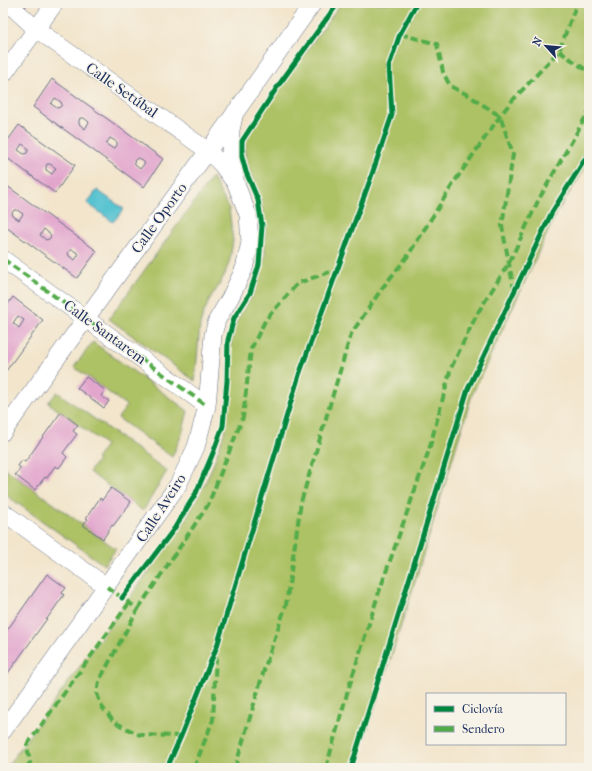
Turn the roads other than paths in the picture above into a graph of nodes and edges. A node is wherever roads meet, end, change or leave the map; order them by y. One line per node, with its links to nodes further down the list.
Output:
1 (8, 3): 4 (street, Calle Setúbal)
2 (55, 3): 4 (street)
3 (313, 3): 6 (street, Calle Oporto)
4 (36, 29): 5 (street); 7 (street, Calle Setúbal)
5 (3, 75)
6 (235, 112): 7 (street, Calle Oporto); 8 (street, Calle Aveiro)
7 (208, 151): 8 (street, Calle Aveiro); 10 (street, Calle Oporto)
8 (236, 184): 11 (street, Calle Aveiro)
9 (3, 259): 10 (street, Calle Santarem)
10 (86, 319): 11 (street, Calle Santarem); 12 (street, Calle Oporto)
11 (207, 406): 14 (street, Calle Aveiro)
12 (3, 432)
13 (3, 512): 14 (street)
14 (107, 587): 15 (street, Calle Aveiro)
15 (3, 731)

